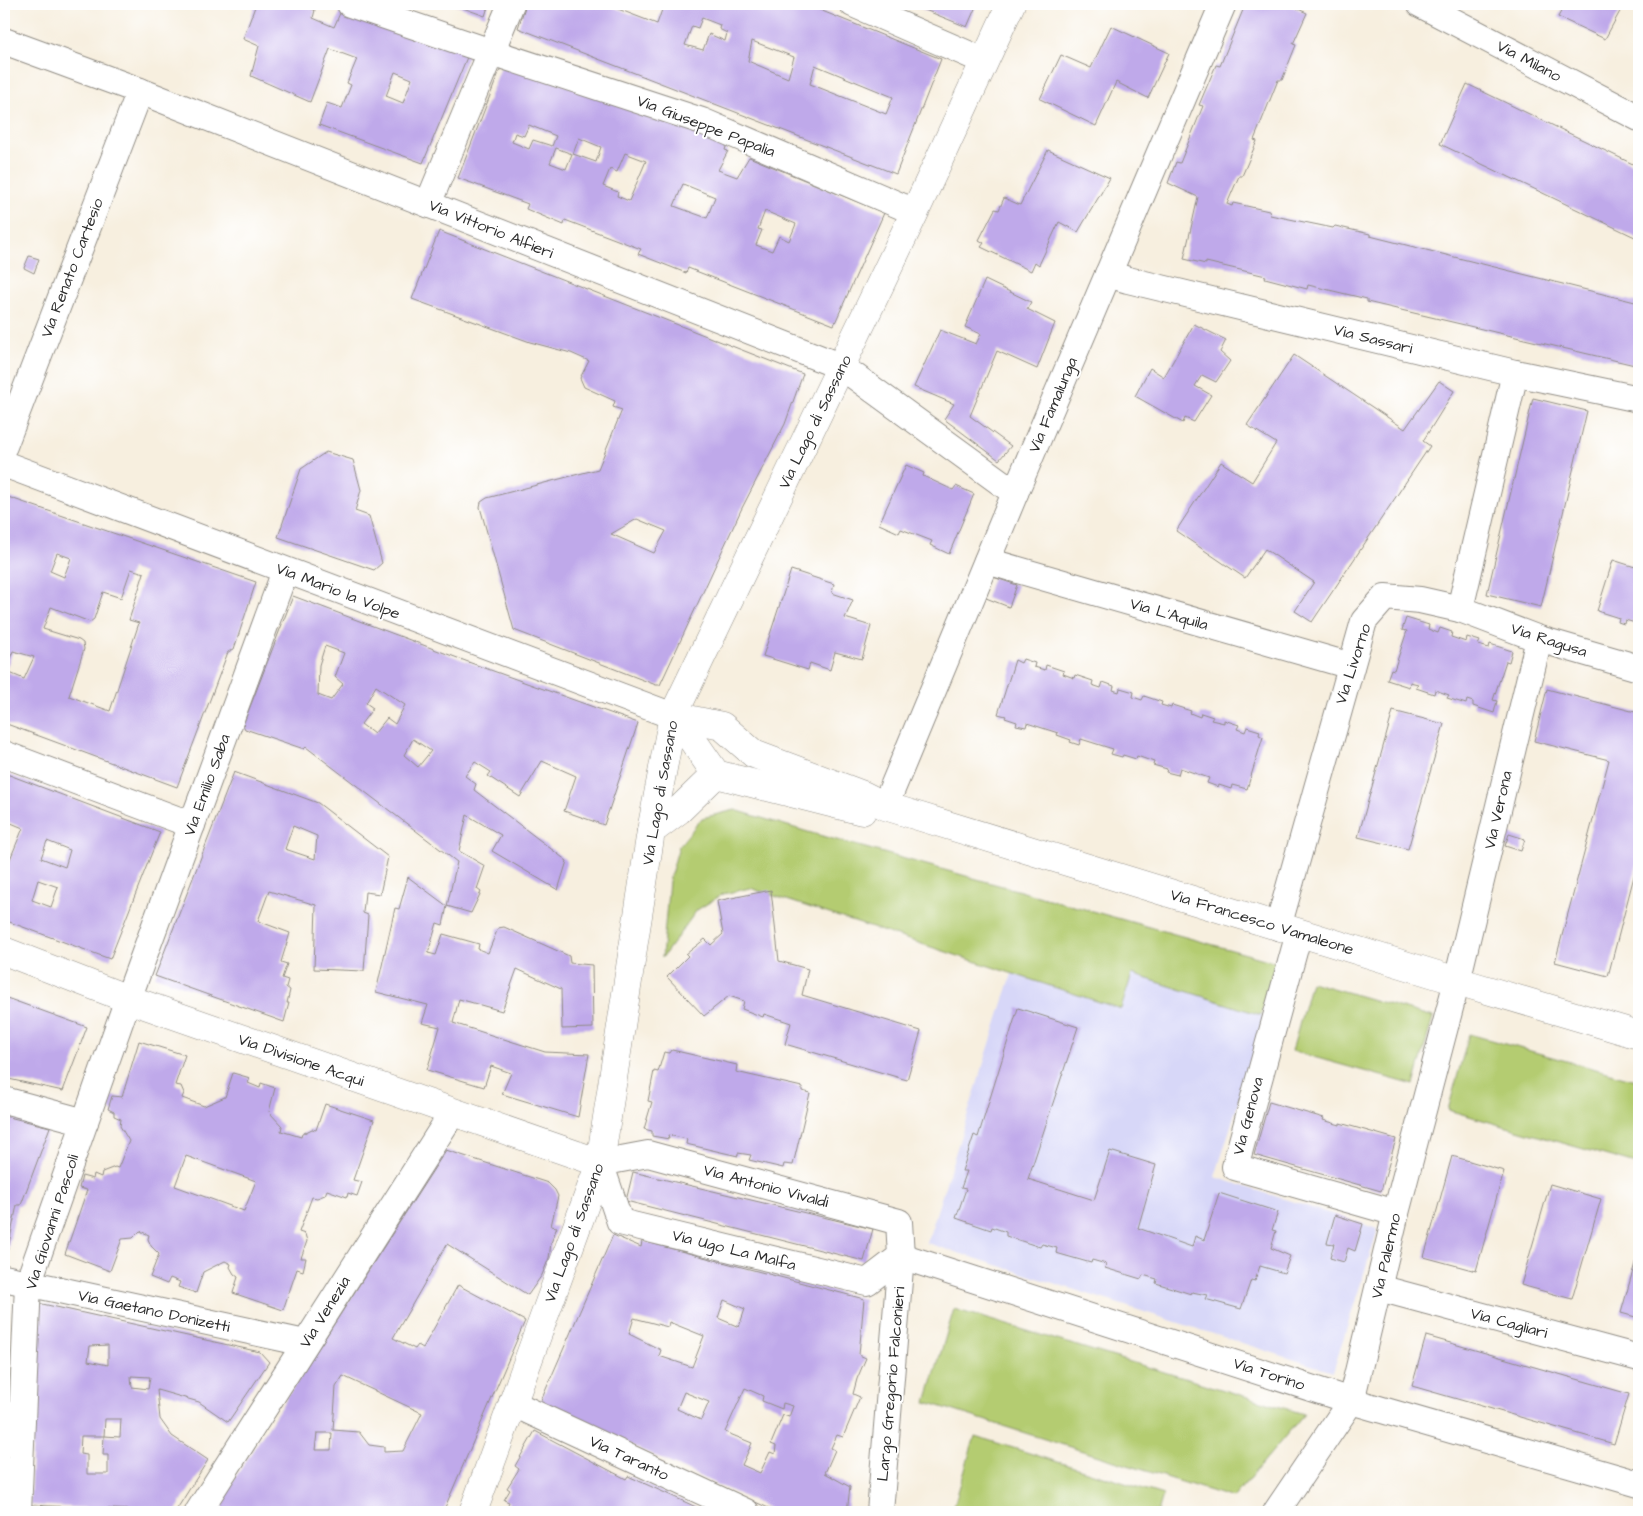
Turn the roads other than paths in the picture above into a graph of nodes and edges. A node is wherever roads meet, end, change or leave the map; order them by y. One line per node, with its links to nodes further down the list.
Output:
1 (350, 4): 8 (street, Via Giuseppe Papalia)
2 (511, 4): 8 (street)
3 (852, 4): 9 (street)
4 (1011, 4): 9 (main road, Via Lago di Sassano)
5 (1223, 4): 14 (street, Via Famalunga)
6 (1420, 4): 11 (street, Via Milano)
7 (4, 41): 10 (street, Via Vittorio Alfieri)
8 (491, 52): 12 (street); 13 (street, Via Giuseppe Papalia)
9 (984, 61): 13 (main road, Via Lago di Sassano)
10 (140, 91): 12 (street, Via Vittorio Alfieri); 18 (street, Via Renato Cartesio)
11 (1639, 118)
12 (428, 204): 15 (street, Via Vittorio Alfieri)
13 (915, 212): 15 (main road, Via Lago di Sassano)
14 (1108, 274): 16 (street, Via Sassari); 20 (street, Via Famalunga)
15 (842, 367): 20 (street, Via Vittorio Alfieri); 27 (main road, Via Lago di Sassano)
16 (1515, 373): 17 (street, Via Sassari); 23 (street)
17 (1639, 399)
18 (4, 446)
19 (4, 464): 22 (street, Via Mario la Volpe)
20 (1015, 494): 21 (street, Via Famalunga)
21 (987, 561): 25 (street, Via L'Aquila); 30 (street, Via Famalunga)
22 (285, 571): 27 (street, Via Mario la Volpe); 31 (street, Via Emilio Saba)
23 (1460, 609): 24 (street, Via Ragusa); 25 (street, Via Livorno)
24 (1538, 639): 26 (street, Via Ragusa); 35 (street, Via Verona)
25 (1351, 666): 33 (street, Via Livorno)
26 (1639, 668)
27 (673, 716): 29 (main road); 30 (main road, Via Francesco Vamaleone); 32 (main road, Via Lago di Sassano)
28 (4, 754): 31 (street)
29 (716, 774): 30 (main road); 32 (main road)
30 (885, 806): 33 (main road, Via Francesco Vamaleone)
31 (192, 825): 36 (street, Via Emilio Saba)
32 (651, 832): 41 (main road, Via Lago di Sassano)
33 (1288, 930): 35 (main road, Via Francesco Vamaleone); 42 (street, Via Genova)
34 (4, 951): 36 (main road, Via Divisione Acqui)
35 (1457, 982): 37 (main road, Via Francesco Vamaleone); 42 (street, Via Palermo)
36 (128, 999): 39 (main road, Via Divisione Acqui); 40 (street, Via Giovanni Pascoli)
37 (1639, 1035)
38 (4, 1100): 40 (street)
39 (453, 1112): 41 (main road, Via Divisione Acqui); 46 (street, Via Venezia)
40 (85, 1122): 44 (street, Via Giovanni Pascoli)
41 (600, 1163): 43 (street, Via Antonio Vivaldi); 43 (street, Via Ugo La Malfa); 49 (main road, Via Lago di Sassano)
42 (1396, 1213): 45 (street, Via Palermo)
43 (901, 1256): 48 (street, Via Torino); 55 (street, Largo Gregorio Falconieri)
44 (16, 1281): 46 (street, Via Gaetano Donizetti); 51 (street, Via Giovanni Pascoli)
45 (1379, 1288): 47 (street, Via Cagliari); 48 (street, Via Palermo)
46 (305, 1343): 52 (street, Via Venezia)
47 (1639, 1358)
48 (1352, 1401): 50 (street, Via Torino); 56 (street, Via Palermo)
49 (512, 1403): 53 (main road, Via Lago di Sassano); 54 (street, Via Taranto)
50 (1639, 1484)
51 (18, 1512)
52 (198, 1512)
53 (474, 1512)
54 (746, 1512)
55 (880, 1512)
56 (1276, 1512)

